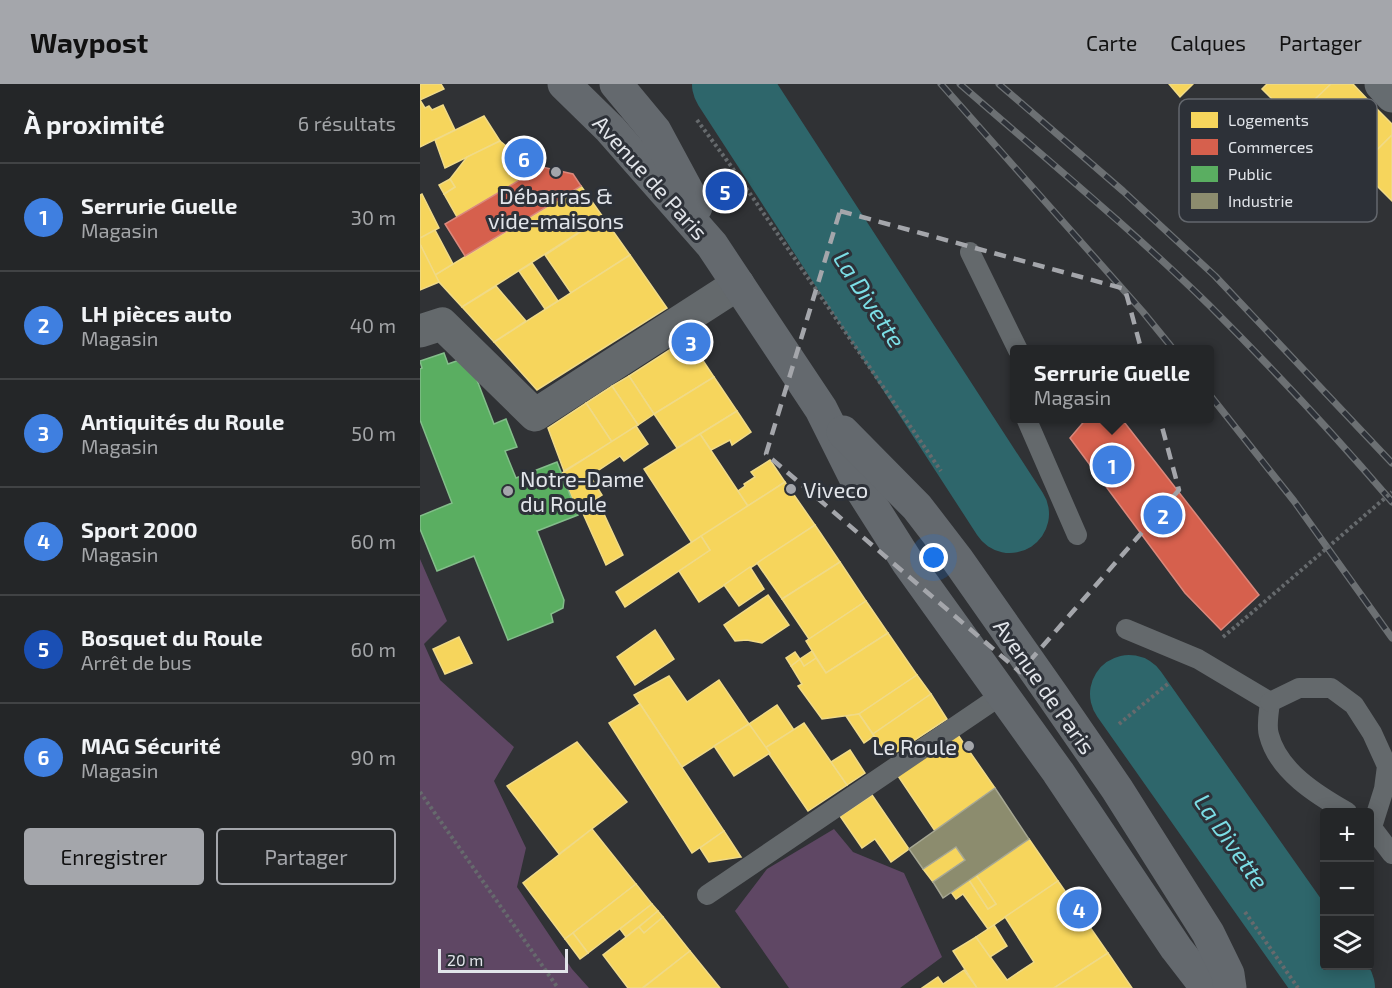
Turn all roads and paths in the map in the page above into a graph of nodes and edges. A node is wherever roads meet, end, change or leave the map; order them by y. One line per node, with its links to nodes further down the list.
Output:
1 (564, 84): 5 (main road, Avenue de Paris)
2 (616, 84): 5 (main road, Avenue de Paris)
3 (1381, 84): 4 (street)
4 (1392, 96)
5 (712, 245): 7 (main road, Avenue de Paris)
6 (970, 252): 9 (lane)
7 (738, 284): 8 (street); 10 (main road, Avenue de Paris)
8 (420, 331)
9 (1018, 345)
10 (821, 409): 17 (main road, Avenue de Paris); 28 (main road, Avenue de Paris)
11 (1028, 423): 13 (lane)
12 (1392, 492): 14 (path, bridge)
13 (1077, 535)
14 (1241, 622)
15 (1126, 629): 18 (lane)
16 (1163, 688): 19 (path)
17 (1003, 694): 25 (lane, Avenue de Paris); 27 (main road, Avenue de Paris)
18 (1270, 702): 21 (lane); 22 (lane)
19 (1116, 727)
20 (420, 792): 26 (path)
21 (1339, 808)
22 (1374, 817)
23 (1374, 830): 24 (lane)
24 (1392, 854)
25 (707, 895)
26 (558, 988)
27 (1207, 988)
28 (1230, 988)

